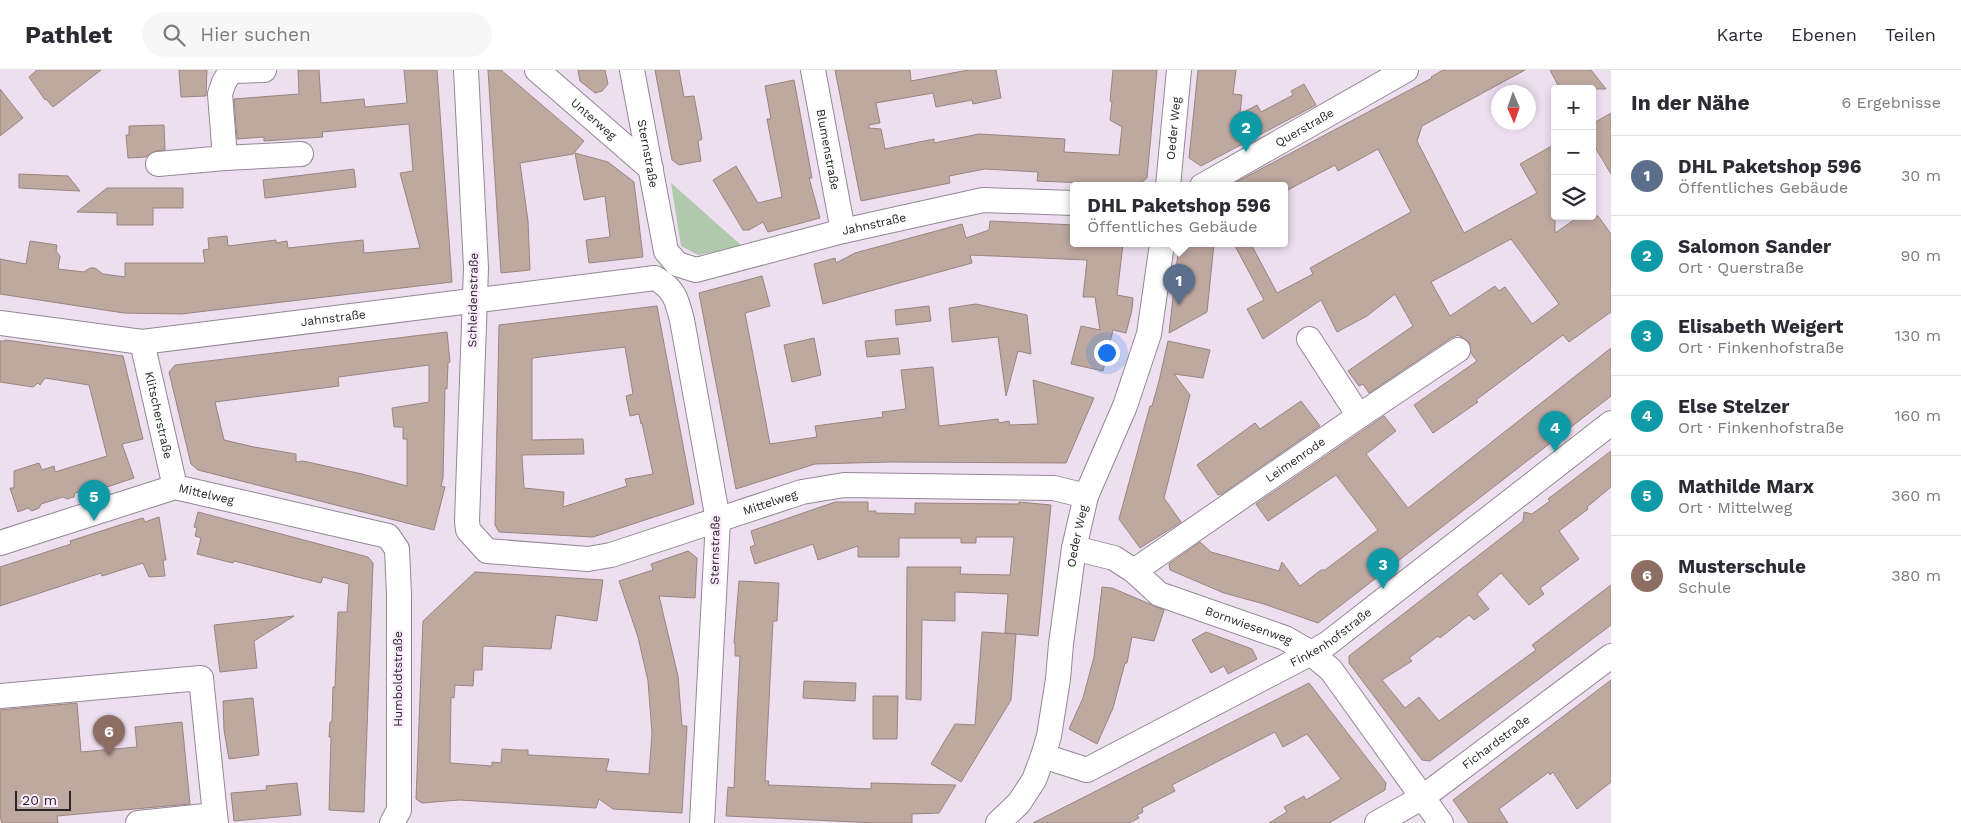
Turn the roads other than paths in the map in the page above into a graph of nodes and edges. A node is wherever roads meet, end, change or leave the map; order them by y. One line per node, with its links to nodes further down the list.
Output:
1 (264, 70): 7 (street)
2 (466, 70): 19 (street, Schleidenstraße)
3 (537, 70): 12 (street, Unterweg)
4 (632, 70): 12 (street, Sternstraße)
5 (813, 70): 16 (street, Blumenstraße)
6 (1179, 70): 13 (street, Oeder Weg)
7 (231, 71): 10 (street)
8 (1402, 71): 14 (street, Querstraße)
9 (300, 154): 10 (street)
10 (225, 158): 11 (street)
11 (158, 164)
12 (651, 169): 18 (street, Sternstraße)
13 (1168, 182)
14 (1209, 182)
15 (1070, 204): 16 (street, Jahnstraße)
16 (842, 231): 18 (street, Jahnstraße)
17 (1162, 247): 27 (street, Oeder Weg)
18 (672, 274): 19 (street, Jahnstraße); 28 (street, Sternstraße)
19 (474, 302): 22 (street, Jahnstraße); 29 (street, Schleidenstraße)
20 (0, 323): 22 (street, Jahnstraße)
21 (1309, 339): 24 (street)
22 (142, 342): 26 (street, Klitscherstraße)
23 (1458, 350): 24 (street, Leimenrode)
24 (1359, 416): 33 (street, Leimenrode)
25 (1611, 423): 34 (street, Finkenhofstraße)
26 (175, 487): 30 (street, Mittelweg); 31 (street, Mittelweg)
27 (1086, 496): 28 (street, Mittelweg); 32 (street, Oeder Weg)
28 (718, 520): 29 (street, Mittelweg); 42 (street, Sternstraße)
29 (468, 530)
30 (388, 536): 41 (street, Humboldtstraße)
31 (0, 543)
32 (1074, 548): 33 (street, Bornwiesenweg); 37 (street, Oeder Weg)
33 (1134, 571): 34 (street, Bornwiesenweg)
34 (1311, 653): 37 (street, Finkenhofstraße); 38 (street, Bornwiesenweg)
35 (1611, 656): 38 (street, Fichardstraße)
36 (0, 696): 39 (street)
37 (1043, 756): 43 (street, Oeder Weg)
38 (1423, 797): 44 (street, Fichardstraße); 45 (street, Bornwiesenweg)
39 (216, 819): 40 (street)
40 (138, 823)
41 (392, 823)
42 (702, 823)
43 (998, 823)
44 (1376, 823)
45 (1441, 823)

